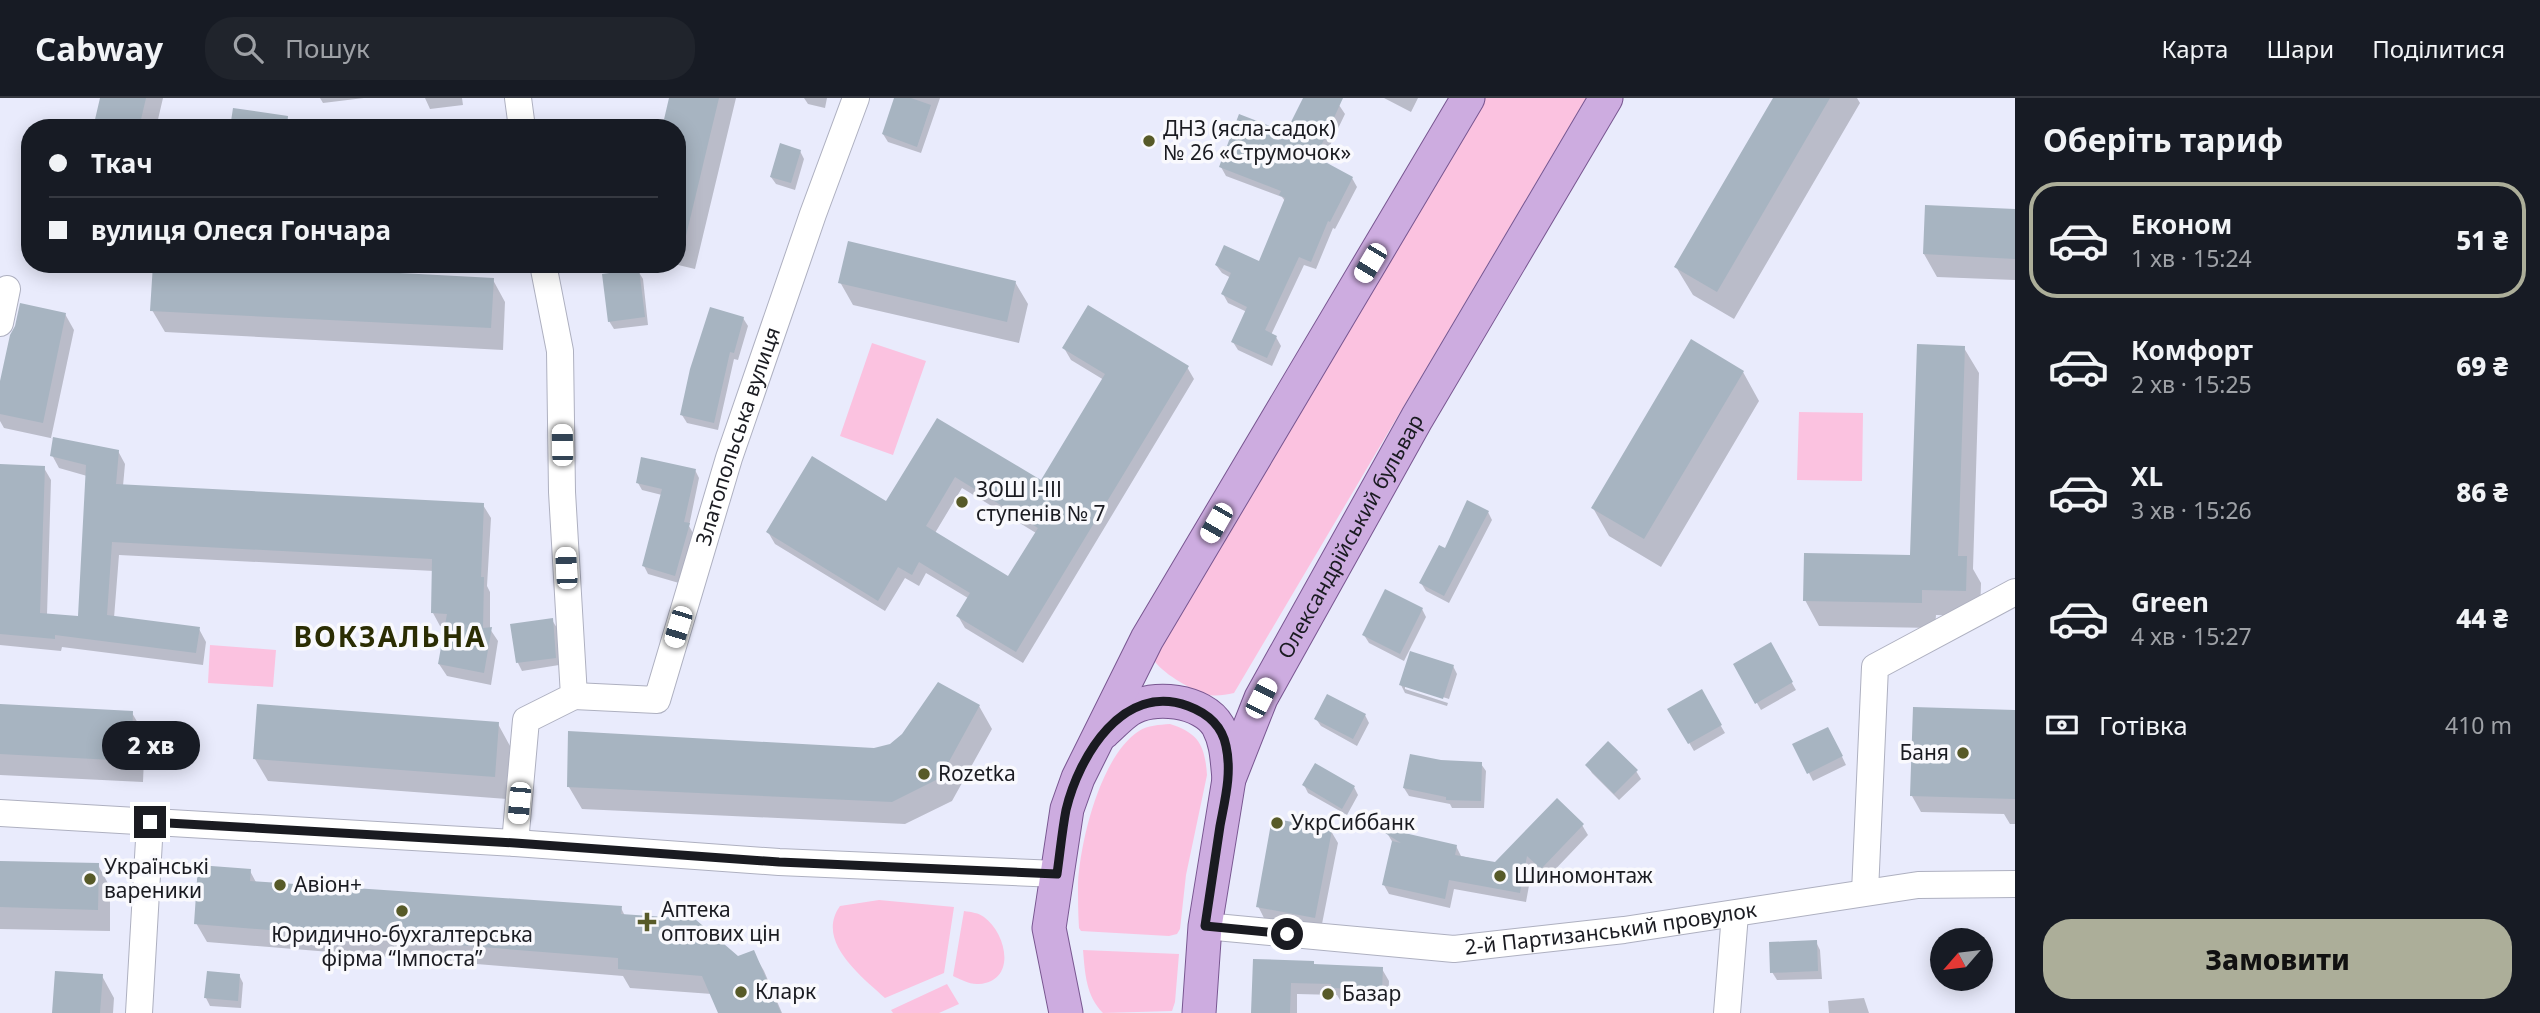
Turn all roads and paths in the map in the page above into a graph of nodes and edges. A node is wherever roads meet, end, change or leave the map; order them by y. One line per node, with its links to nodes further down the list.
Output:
1 (518, 98): 5 (street)
2 (856, 98): 10 (street, Златопольська вулиця)
3 (1468, 98): 11 (main road)
4 (1606, 98): 12 (main road, Олександрійський бульвар)
5 (521, 119)
6 (545, 273): 10 (street)
7 (7, 289): 8 (street)
8 (0, 323)
9 (2015, 592): 18 (street)
10 (574, 696): 15 (street)
11 (1097, 739): 12 (main road); 16 (main road)
12 (1229, 779): 20 (main road, Олександрійський бульвар)
13 (0, 813): 14 (street)
14 (150, 822): 15 (street); 22 (street)
15 (515, 843): 16 (street)
16 (1057, 874): 23 (main road)
17 (2015, 884): 18 (street, 2-й Партизанський провулок)
18 (1865, 892): 19 (street, 2-й Партизанський провулок)
19 (1735, 914): 20 (street, 2-й Партизанський провулок); 24 (street)
20 (1205, 926): 21 (main road, Олександрійський бульвар)
21 (1197, 1008)
22 (139, 1013)
23 (1066, 1013)
24 (1727, 1013)

